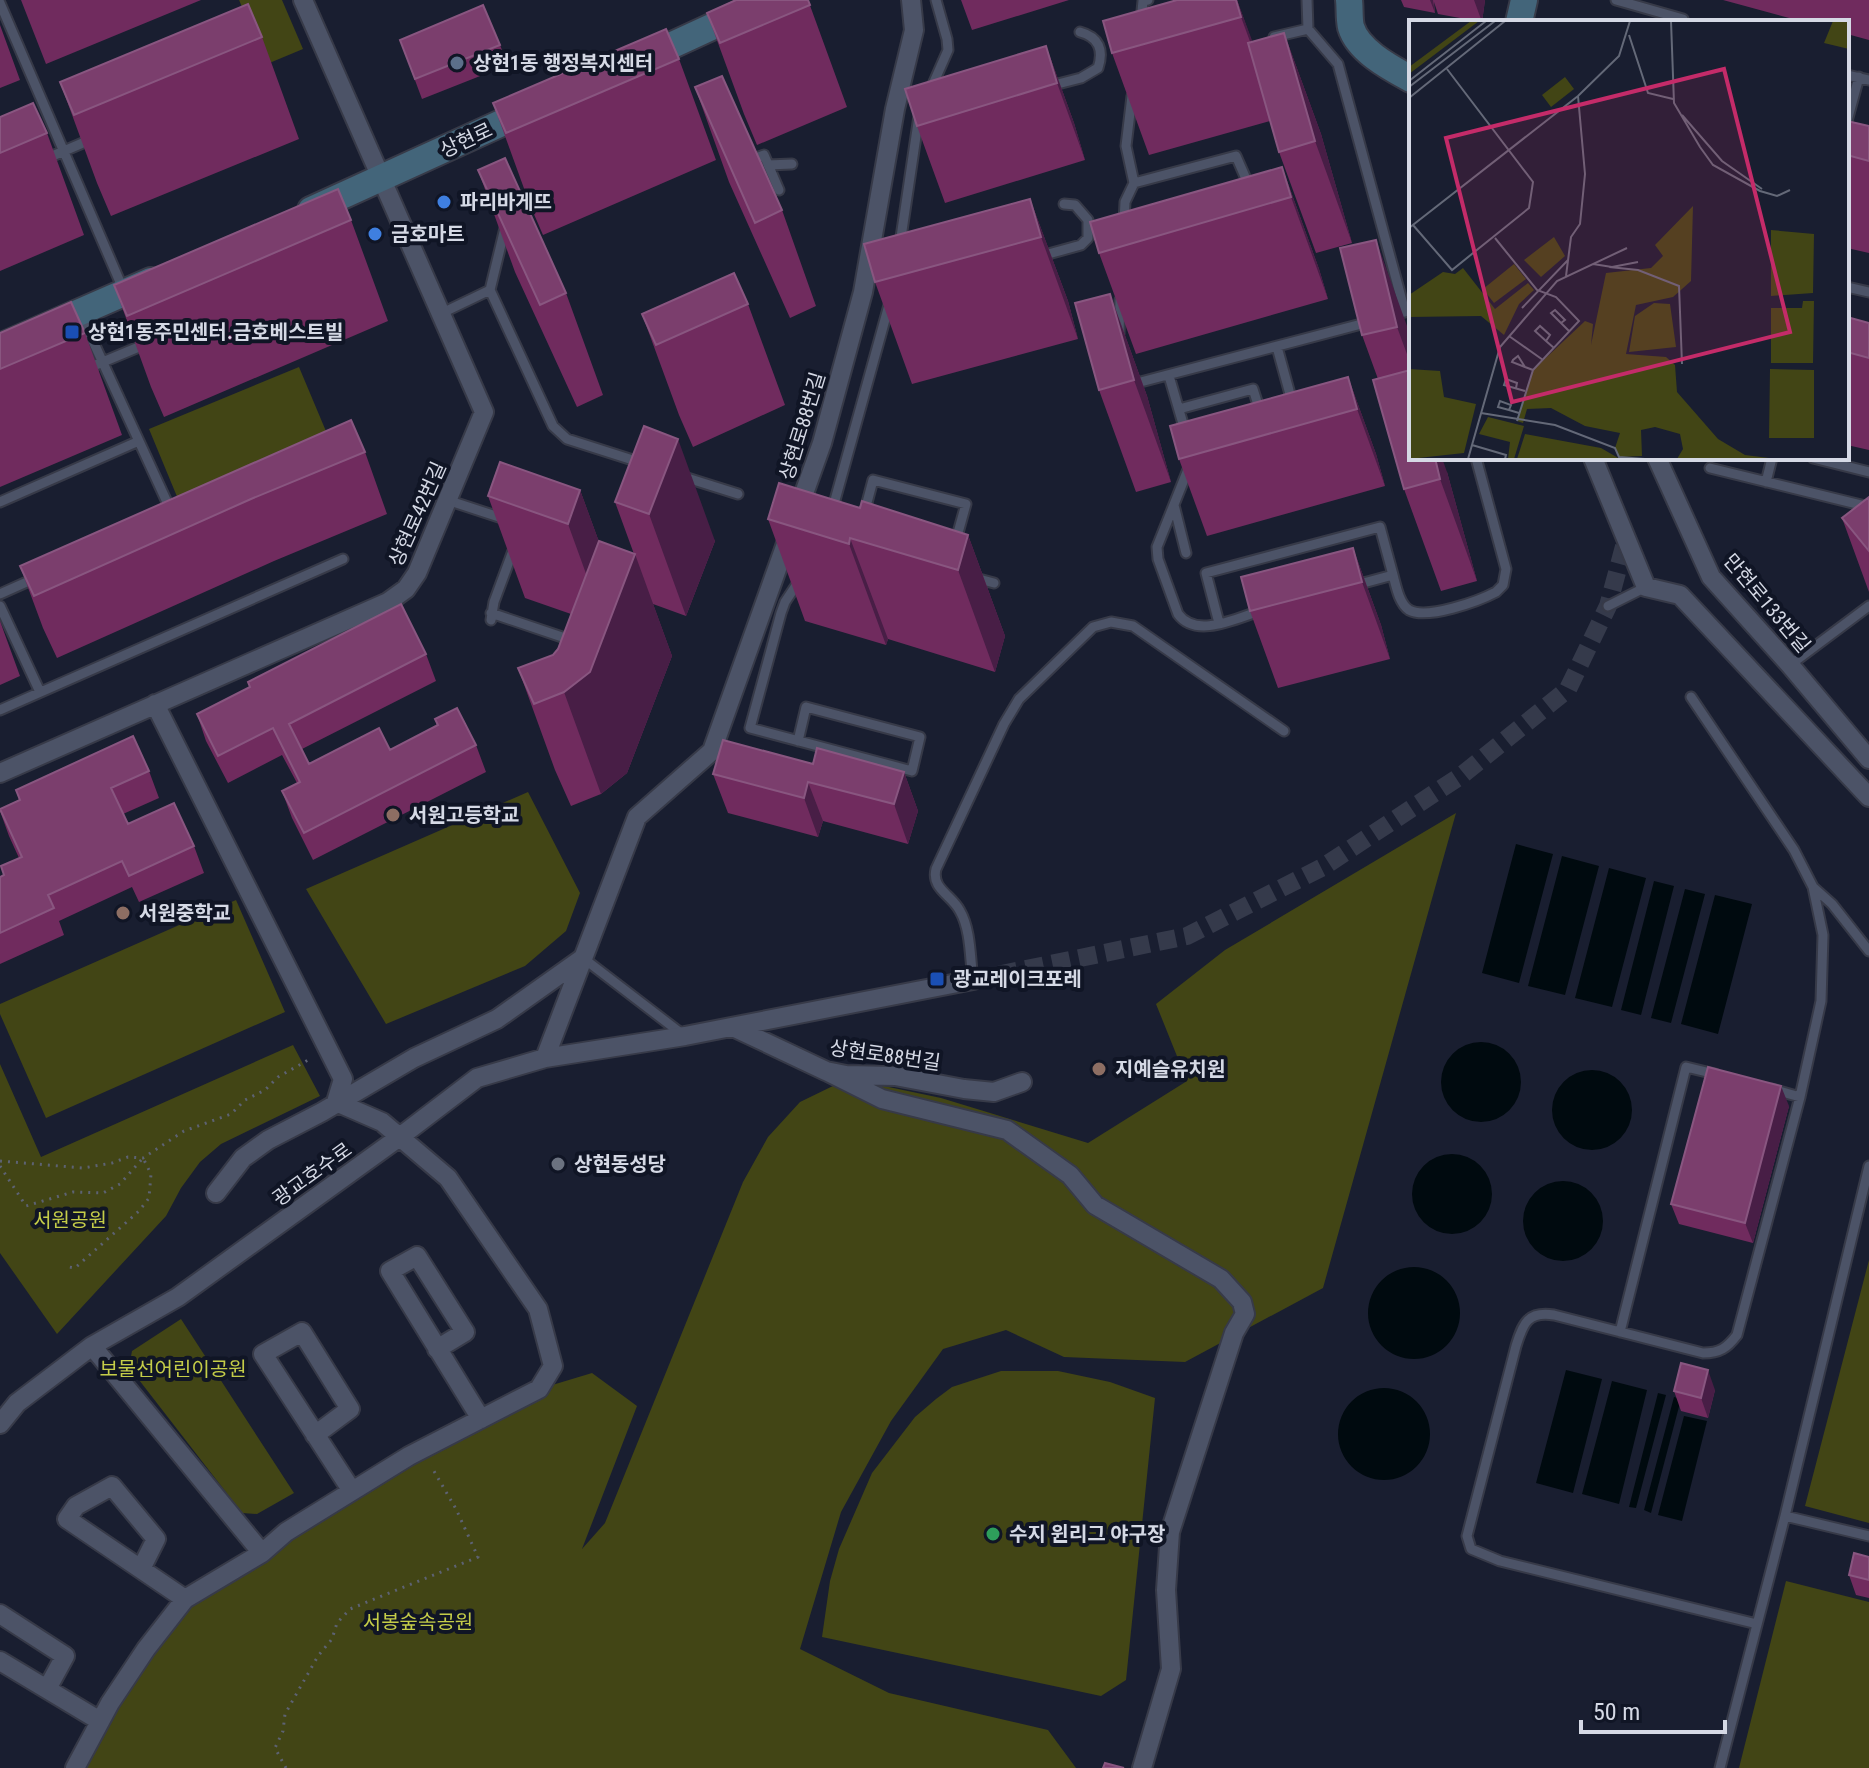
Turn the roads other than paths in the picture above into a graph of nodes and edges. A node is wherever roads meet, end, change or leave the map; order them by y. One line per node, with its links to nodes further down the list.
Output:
1 (303, 0): 34 (street)
2 (770, 0): 17 (street)
3 (911, 0): 123 (street, 상현로88번길)
4 (936, 0): 25 (lane)
5 (1148, 0): 13 (lane)
6 (1307, 0): 14 (lane)
7 (1349, 0): 18 (street)
8 (1524, 0): 11 (street)
9 (1616, 0): 12 (lane)
10 (0, 3): 30 (lane)
11 (1519, 20)
12 (1683, 20)
13 (1140, 29)
14 (1308, 29): 16 (lane); 53 (lane)
15 (1080, 32): 21 (lane)
16 (1262, 40)
17 (626, 66)
18 (1409, 78)
19 (1864, 79): 24 (lane)
20 (1133, 87): 35 (lane)
21 (1037, 90)
22 (553, 99): 34 (street, 상현로)
23 (933, 116): 25 (lane)
24 (1849, 116)
25 (918, 119): 44 (lane)
26 (89, 124): 28 (lane)
27 (108, 132): 28 (lane)
28 (94, 138): 30 (lane)
29 (740, 148): 33 (lane)
30 (64, 151): 31 (lane); 51 (lane)
31 (38, 162)
32 (792, 164): 33 (lane)
33 (768, 165): 36 (lane)
34 (380, 179): 41 (street, 상현로); 55 (street, 상현로42번길)
35 (1134, 183): 37 (lane); 43 (lane)
36 (779, 190)
37 (1250, 190): 38 (lane); 39 (lane)
38 (1237, 193)
39 (1255, 203)
40 (1064, 204): 45 (lane)
41 (295, 218)
42 (507, 222): 48 (lane)
43 (1123, 231)
44 (899, 251)
45 (1026, 259)
46 (167, 274): 51 (street)
47 (1849, 287): 52 (lane)
48 (490, 290): 55 (lane); 75 (lane)
49 (893, 290): 89 (lane)
50 (1121, 291): 59 (lane)
51 (125, 292): 54 (street)
52 (1869, 292)
53 (1408, 311): 58 (lane)
54 (79, 312): 57 (street); 60 (lane)
55 (440, 314): 81 (street, 상현로42번길)
56 (158, 339): 60 (lane)
57 (0, 347)
58 (1277, 347): 62 (lane); 65 (lane)
59 (1118, 351)
60 (102, 362): 61 (lane); 67 (lane)
61 (73, 375)
62 (1169, 376): 63 (lane); 64 (lane)
63 (1127, 379)
64 (1179, 409): 66 (lane); 68 (lane)
65 (1296, 416)
66 (1264, 424)
67 (139, 441): 82 (lane); 86 (lane)
68 (1189, 445)
69 (1192, 457): 83 (lane)
70 (1477, 460): 100 (lane)
71 (1594, 460): 103 (street)
72 (1658, 460): 111 (street, 만현로133번길)
73 (1772, 460): 79 (lane)
74 (1821, 460): 78 (lane)
75 (652, 467)
76 (1710, 468): 79 (lane)
77 (667, 471): 80 (lane)
78 (1869, 472)
79 (1766, 482): 84 (lane)
80 (738, 494)
81 (447, 500): 90 (lane); 114 (street, 상현로42번길)
82 (0, 502)
83 (1174, 505): 95 (lane); 109 (lane)
84 (1869, 507)
85 (188, 510): 86 (lane)
86 (174, 517): 88 (lane)
87 (862, 519): 93 (lane)
88 (159, 523)
89 (829, 523)
90 (522, 524)
91 (942, 533): 93 (lane)
92 (517, 537): 110 (lane)
93 (957, 537): 94 (lane)
94 (954, 548)
95 (1186, 553)
96 (343, 559): 112 (lane)
97 (808, 569): 117 (lane)
98 (43, 575): 104 (lane)
99 (963, 575): 101 (lane)
100 (1393, 575): 102 (lane); 109 (lane)
101 (994, 583)
102 (1349, 587)
103 (1646, 587): 106 (lane); 120 (street)
104 (0, 594)
105 (0, 606): 112 (lane)
106 (1608, 606)
107 (1869, 606): 111 (lane)
108 (1277, 607): 109 (lane)
109 (1219, 623)
110 (580, 643)
111 (1790, 665): 118 (street, 만현로133번길)
112 (40, 692): 115 (lane)
113 (1691, 697): 121 (lane)
114 (155, 704): 119 (street, 상현로42번길); 133 (street)
115 (0, 710)
116 (1284, 731): 124 (lane)
117 (798, 741): 117 (lane)
118 (1869, 759)
119 (0, 773)
120 (1869, 797)
121 (1813, 887): 122 (lane); 132 (lane)
122 (1869, 951)
123 (583, 958): 126 (lane); 127 (street, 상현로88번길); 133 (street)
124 (973, 980): 125 (street)
125 (733, 1027): 126 (street); 128 (street, 상현로88번길)
126 (685, 1036): 127 (street, 광교호수로)
127 (545, 1058): 134 (street, 광교호수로)
128 (826, 1071): 130 (street, 상현로88번길); 155 (street)
129 (1729, 1078): 137 (lane)
130 (1022, 1082)
131 (1757, 1085): 132 (lane)
132 (1800, 1097): 137 (lane)
133 (336, 1102): 134 (street); 136 (street)
134 (401, 1136): 138 (street, 광교호수로); 140 (street)
135 (1869, 1166): 144 (lane)
136 (216, 1193)
137 (1620, 1332): 150 (lane)
138 (92, 1346): 141 (street, 광교호수로); 146 (street)
139 (437, 1349): 139 (street); 140 (street)
140 (481, 1419): 143 (street)
141 (0, 1424)
142 (315, 1435): 142 (street); 143 (street)
143 (352, 1491): 146 (street)
144 (1785, 1516): 145 (lane); 150 (lane)
145 (1869, 1536)
146 (262, 1553): 148 (street)
147 (141, 1569): 147 (street); 148 (street)
148 (185, 1599): 153 (street)
149 (0, 1614): 152 (street)
150 (1757, 1624): 156 (lane)
151 (0, 1661): 152 (street)
152 (47, 1689): 153 (street)
153 (100, 1721): 154 (street)
154 (75, 1768)
155 (1142, 1768)
156 (1720, 1768)

